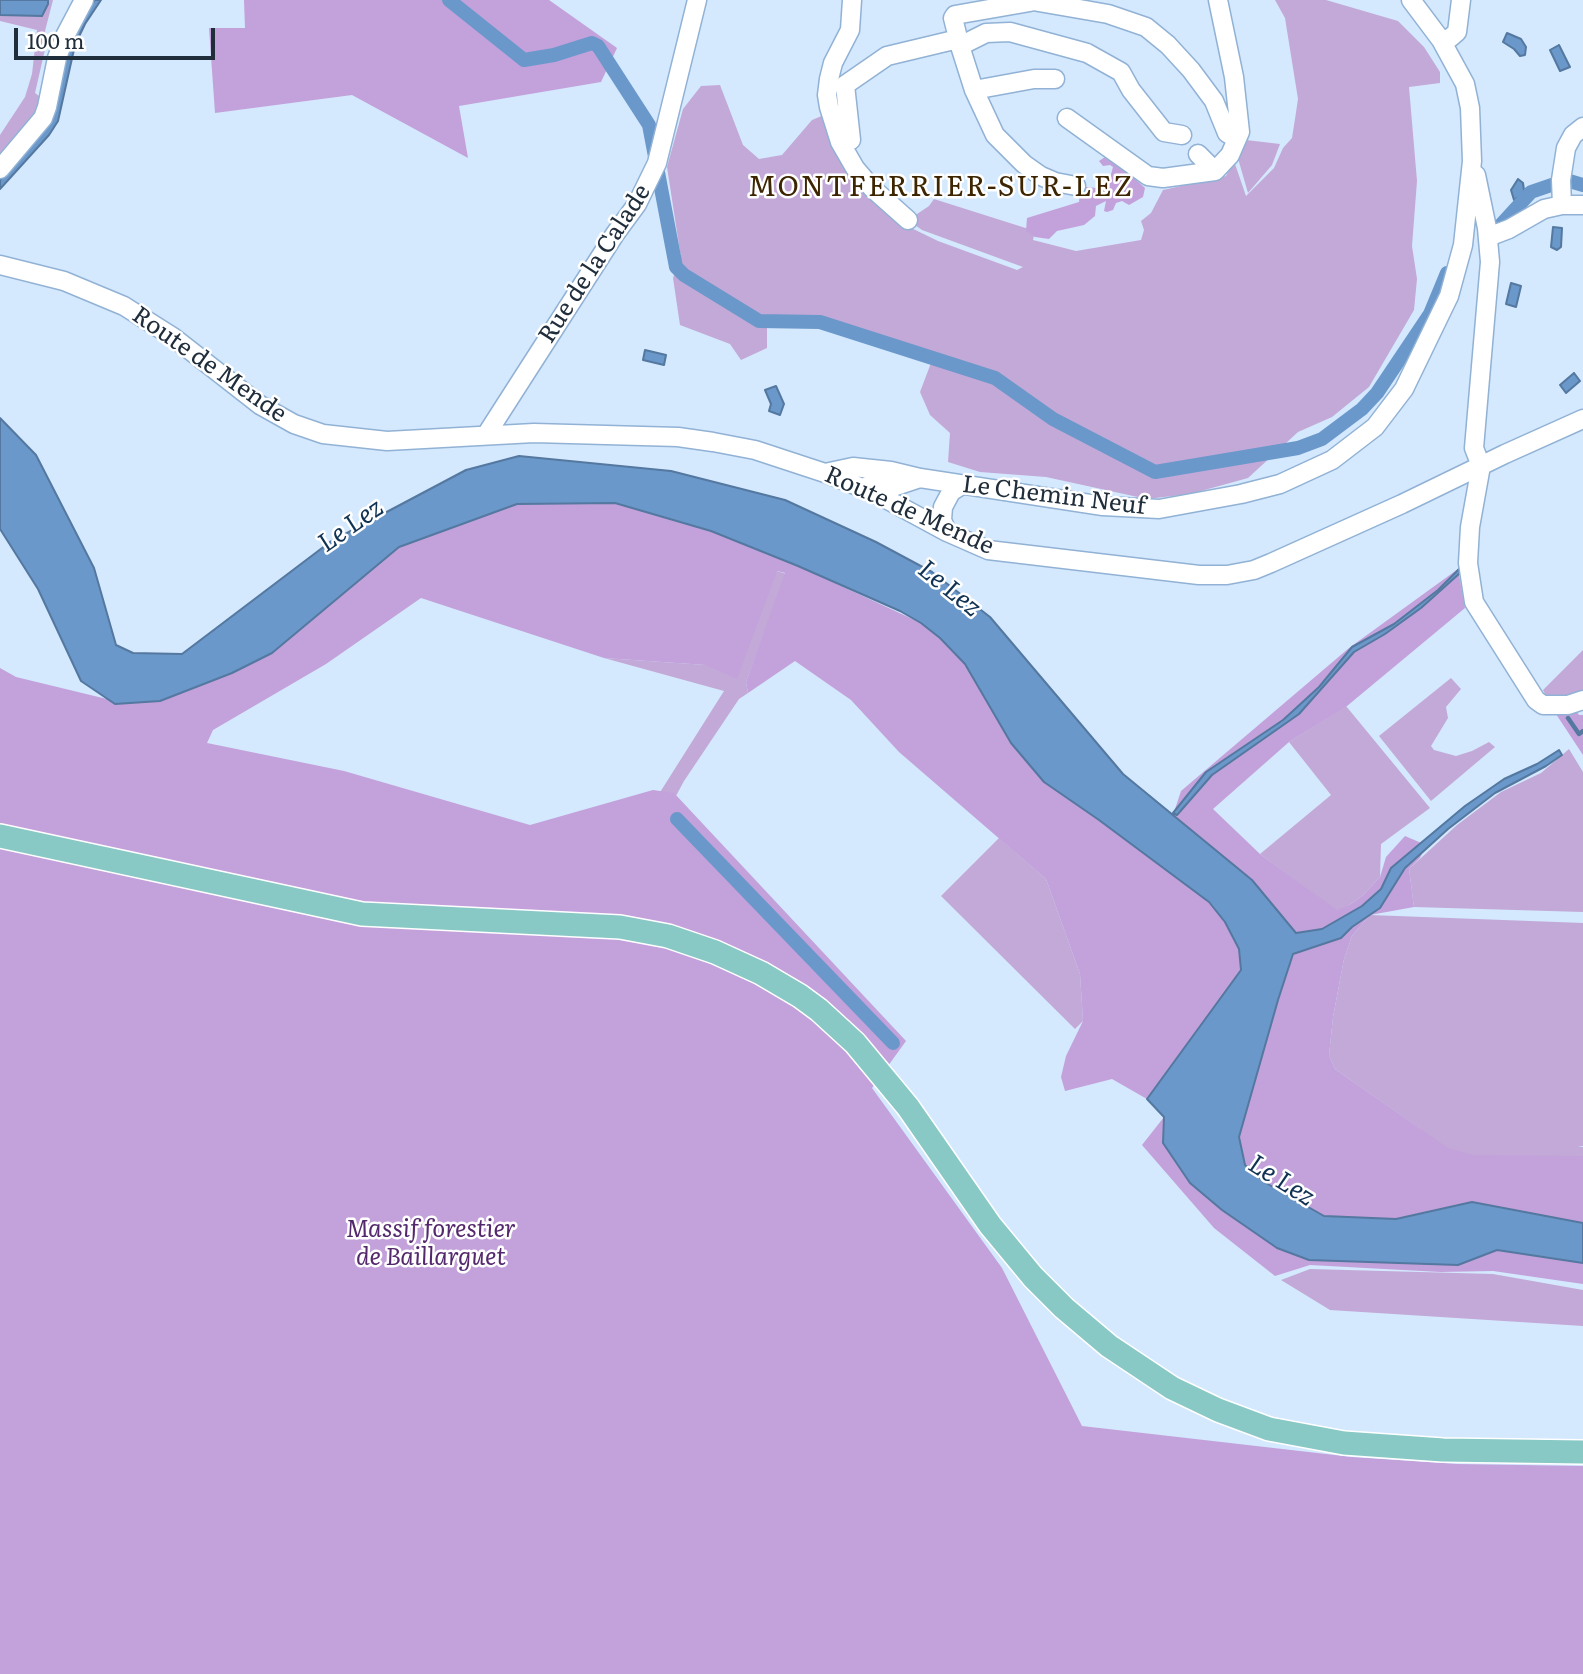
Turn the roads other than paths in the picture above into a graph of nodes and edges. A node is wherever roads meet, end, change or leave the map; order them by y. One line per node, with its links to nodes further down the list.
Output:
1 (84, 0): 19 (street)
2 (697, 0): 28 (street, Rue de la Calade)
3 (852, 0): 16 (street)
4 (1218, 0): 15 (street)
5 (1411, 0): 8 (street, Le Chemin Neuf)
6 (1461, 0): 8 (street)
7 (1028, 1): 9 (street); 15 (street)
8 (1441, 40): 18 (street, Le Chemin Neuf)
9 (959, 42): 11 (street); 14 (street); 16 (street)
10 (1055, 79): 11 (street)
11 (974, 90): 21 (street)
12 (1067, 118): 20 (street)
13 (1583, 127): 22 (street)
14 (1182, 135)
15 (1237, 139): 20 (street)
16 (840, 142): 24 (street)
17 (1198, 155): 20 (street)
18 (1472, 161): 25 (street); 33 (street, Le Chemin Neuf)
19 (0, 169)
20 (1215, 171)
21 (1076, 186)
22 (1562, 205): 23 (street); 25 (street)
23 (1583, 205)
24 (908, 219)
25 (1488, 237): 29 (street)
26 (0, 265): 28 (street, Route de Mende)
27 (1583, 419): 29 (street, Route de Mende)
28 (486, 435): 31 (street, Route de Mende)
29 (1481, 466): 35 (street, Route de Mende); 36 (street)
30 (891, 471): 31 (street, Le Chemin Neuf); 32 (street, Le Chemin Neuf); 34 (street)
31 (825, 473): 34 (street, Route de Mende)
32 (920, 478): 33 (street, Le Chemin Neuf); 34 (street, Le Chemin Neuf)
33 (962, 485): 35 (street)
34 (870, 491): 35 (street, Route de Mende)
35 (947, 532)
36 (1583, 700)
37 (0, 836): 38 (main road)
38 (1583, 1452)

